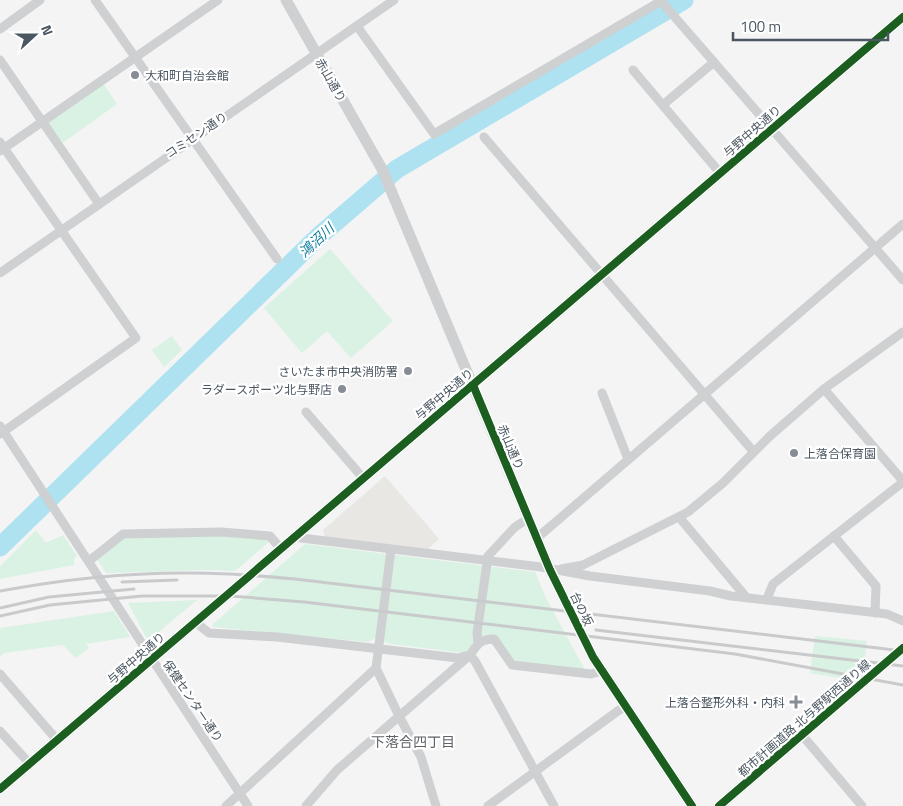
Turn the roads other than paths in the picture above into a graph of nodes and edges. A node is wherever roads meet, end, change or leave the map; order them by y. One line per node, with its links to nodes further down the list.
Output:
1 (40, 0): 9 (street)
2 (95, 0): 11 (street)
3 (218, 0): 11 (street)
4 (286, 0): 10 (street, 赤山通り)
5 (394, 0): 8 (street, コミセン通り)
6 (661, 1): 8 (street); 13 (street)
7 (903, 17): 17 (street, 与野中央通り)
8 (357, 26): 10 (street, コミセン通り)
9 (0, 28)
10 (316, 53): 19 (street, コミセン通り); 31 (street, 赤山通り)
11 (135, 57): 16 (street); 19 (street)
12 (0, 60): 16 (street)
13 (714, 62): 15 (street); 17 (street)
14 (634, 70): 15 (street)
15 (664, 104): 21 (street)
16 (42, 122): 20 (street); 22 (street)
17 (771, 129): 21 (street, 与野中央通り); 25 (street)
18 (484, 137): 28 (street)
19 (192, 139): 22 (street, コミセン通り); 26 (street)
20 (1, 147): 24 (street)
21 (720, 173): 28 (street, 与野中央通り)
22 (99, 204): 24 (street, コミセン通り)
23 (903, 224): 25 (street)
24 (61, 231): 27 (street, コミセン通り); 36 (street)
25 (874, 248): 29 (street); 34 (street)
26 (277, 259)
27 (0, 273)
28 (600, 274): 31 (street, 与野中央通り); 34 (street)
29 (903, 280)
30 (903, 332): 32 (street)
31 (473, 385): 39 (street, 与野中央通り); 42 (street, 赤山通り)
32 (824, 389): 37 (street); 40 (street)
33 (602, 393): 38 (street)
34 (705, 395): 37 (street); 38 (street)
35 (306, 412): 39 (street)
36 (1, 431): 49 (street, 保健センター通り)
37 (753, 451): 41 (street)
38 (628, 459): 45 (street)
39 (363, 478): 44 (street, 与野中央通り)
40 (903, 481): 43 (street)
41 (679, 517): 50 (street); 51 (street)
42 (529, 518): 45 (street, 台の坂); 48 (street)
43 (834, 536): 52 (street); 53 (street)
44 (293, 537): 46 (street, 与野中央通り); 47 (street)
45 (537, 538): 50 (street, 台の坂)
46 (280, 548): 49 (street); 55 (street, 与野中央通り)
47 (391, 550): 48 (street); 57 (street)
48 (487, 560): 50 (street); 56 (street)
49 (89, 561): 60 (street, 保健センター通り)
50 (550, 570): 51 (street); 62 (street, 台の坂)
51 (746, 597): 52 (street)
52 (767, 599): 53 (street)
53 (875, 613): 54 (street)
54 (903, 621)
55 (195, 622): 57 (street); 60 (street, 与野中央通り)
56 (478, 642): 59 (street); 62 (street)
57 (379, 648): 59 (street); 61 (street)
58 (903, 648): 67 (street, 都市計画道路 北与野駅西通り線)
59 (470, 655): 65 (street); 70 (street)
60 (152, 659): 68 (street, 与野中央通り); 72 (street, 保健センター通り)
61 (376, 668): 65 (street); 72 (street)
62 (602, 671): 64 (street, 台の坂)
63 (0, 674): 68 (street)
64 (626, 705): 70 (street); 79 (street)
65 (399, 716): 75 (street); 76 (street)
66 (0, 731): 69 (street)
67 (802, 735): 80 (street, 都市計画道路 北与野駅西通り線); 81 (street)
68 (57, 740): 69 (street, 与野中央通り)
69 (30, 764): 71 (street, 与野中央通り)
70 (535, 772): 77 (street); 78 (street)
71 (0, 789)
72 (241, 794): 73 (street); 74 (street, 保健センター通り)
73 (226, 806)
74 (248, 806)
75 (306, 806)
76 (436, 806)
77 (488, 806)
78 (554, 806)
79 (692, 806)
80 (719, 806)
81 (862, 806)

